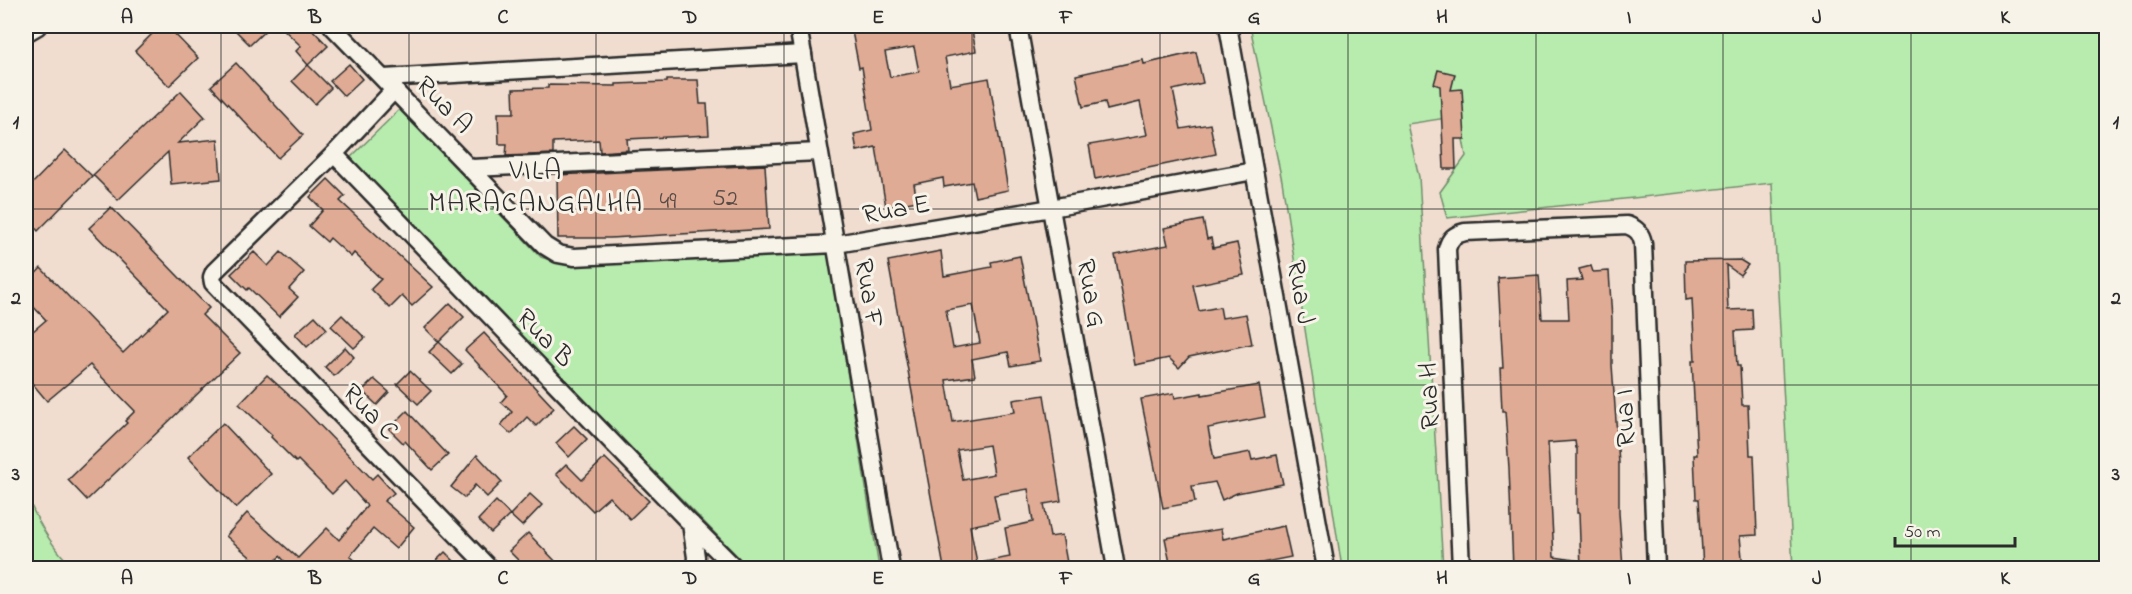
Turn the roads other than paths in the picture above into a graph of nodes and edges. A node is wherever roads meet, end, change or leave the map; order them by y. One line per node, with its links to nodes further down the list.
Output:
1 (38, 26): 6 (street)
2 (332, 26): 8 (street, Rua A)
3 (798, 26): 7 (street, Rua F)
4 (1018, 26): 13 (street, Rua G)
5 (1228, 26): 12 (street, Rua J)
6 (26, 33)
7 (803, 54): 8 (street); 9 (street, Rua F)
8 (390, 84): 10 (street); 11 (street, Rua A)
9 (819, 152): 11 (street); 15 (street, Rua F)
10 (334, 154): 17 (street, Rua B); 18 (street, Rua C)
11 (471, 168): 16 (street, Rua A)
12 (1254, 171): 13 (street, Rua E); 23 (street, Rua J)
13 (1051, 208): 15 (street, Rua E); 22 (street, Rua G)
14 (1465, 232): 24 (street, Rua H); 25 (street, Rua I)
15 (836, 244): 16 (street, Rua E); 21 (street, Rua F)
16 (545, 246)
17 (691, 524): 19 (street); 20 (street, Rua B)
18 (489, 568)
19 (695, 568)
20 (735, 568)
21 (891, 568)
22 (1116, 568)
23 (1326, 568)
24 (1461, 568)
25 (1656, 568)

